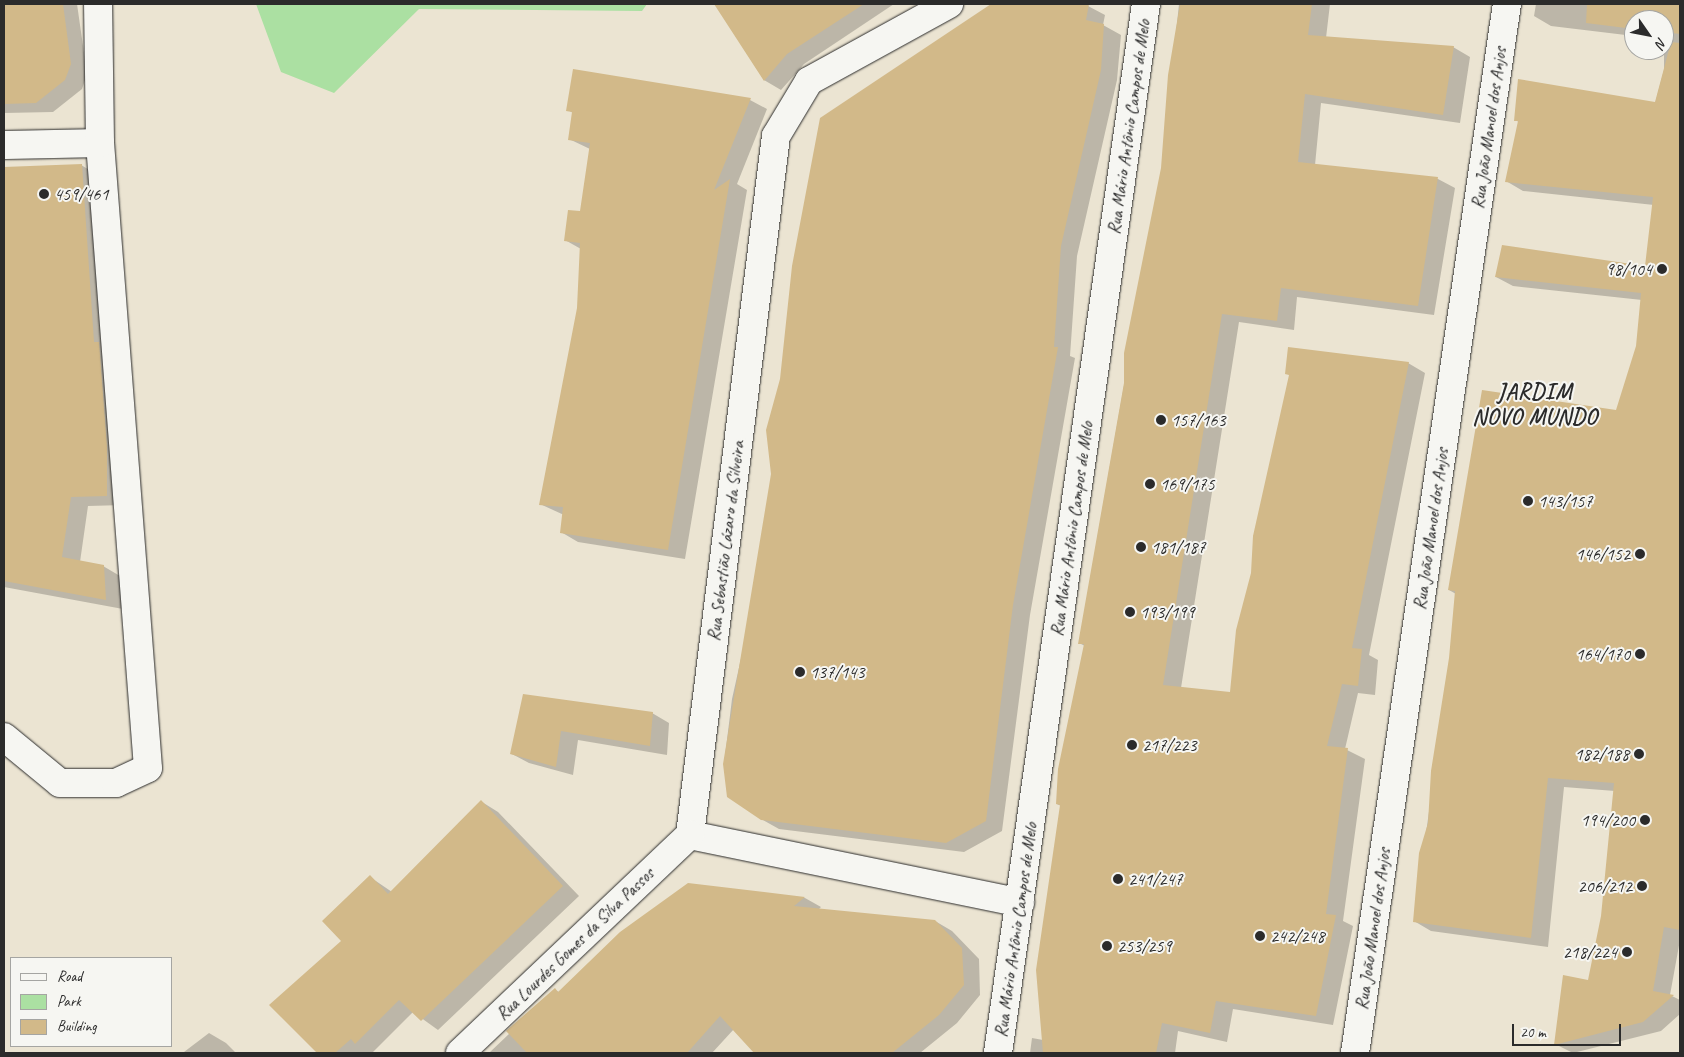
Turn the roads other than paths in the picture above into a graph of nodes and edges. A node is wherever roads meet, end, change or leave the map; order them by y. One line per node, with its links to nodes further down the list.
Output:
1 (98, 4): 5 (street)
2 (950, 4): 8 (street, Rua Sebastião Lázaro da Silveira)
3 (1146, 4): 9 (street, Rua Mário Antônio Campos de Melo)
4 (1507, 4): 12 (street, Rua João Manoel dos Anjos)
5 (100, 143): 6 (street); 7 (street)
6 (4, 145)
7 (4, 737)
8 (690, 835): 9 (street); 10 (street, Rua Lourdes Gomes da Silva Passos)
9 (1020, 903): 11 (street, Rua Mário Antônio Campos de Melo)
10 (460, 1053)
11 (998, 1053)
12 (1355, 1053)

